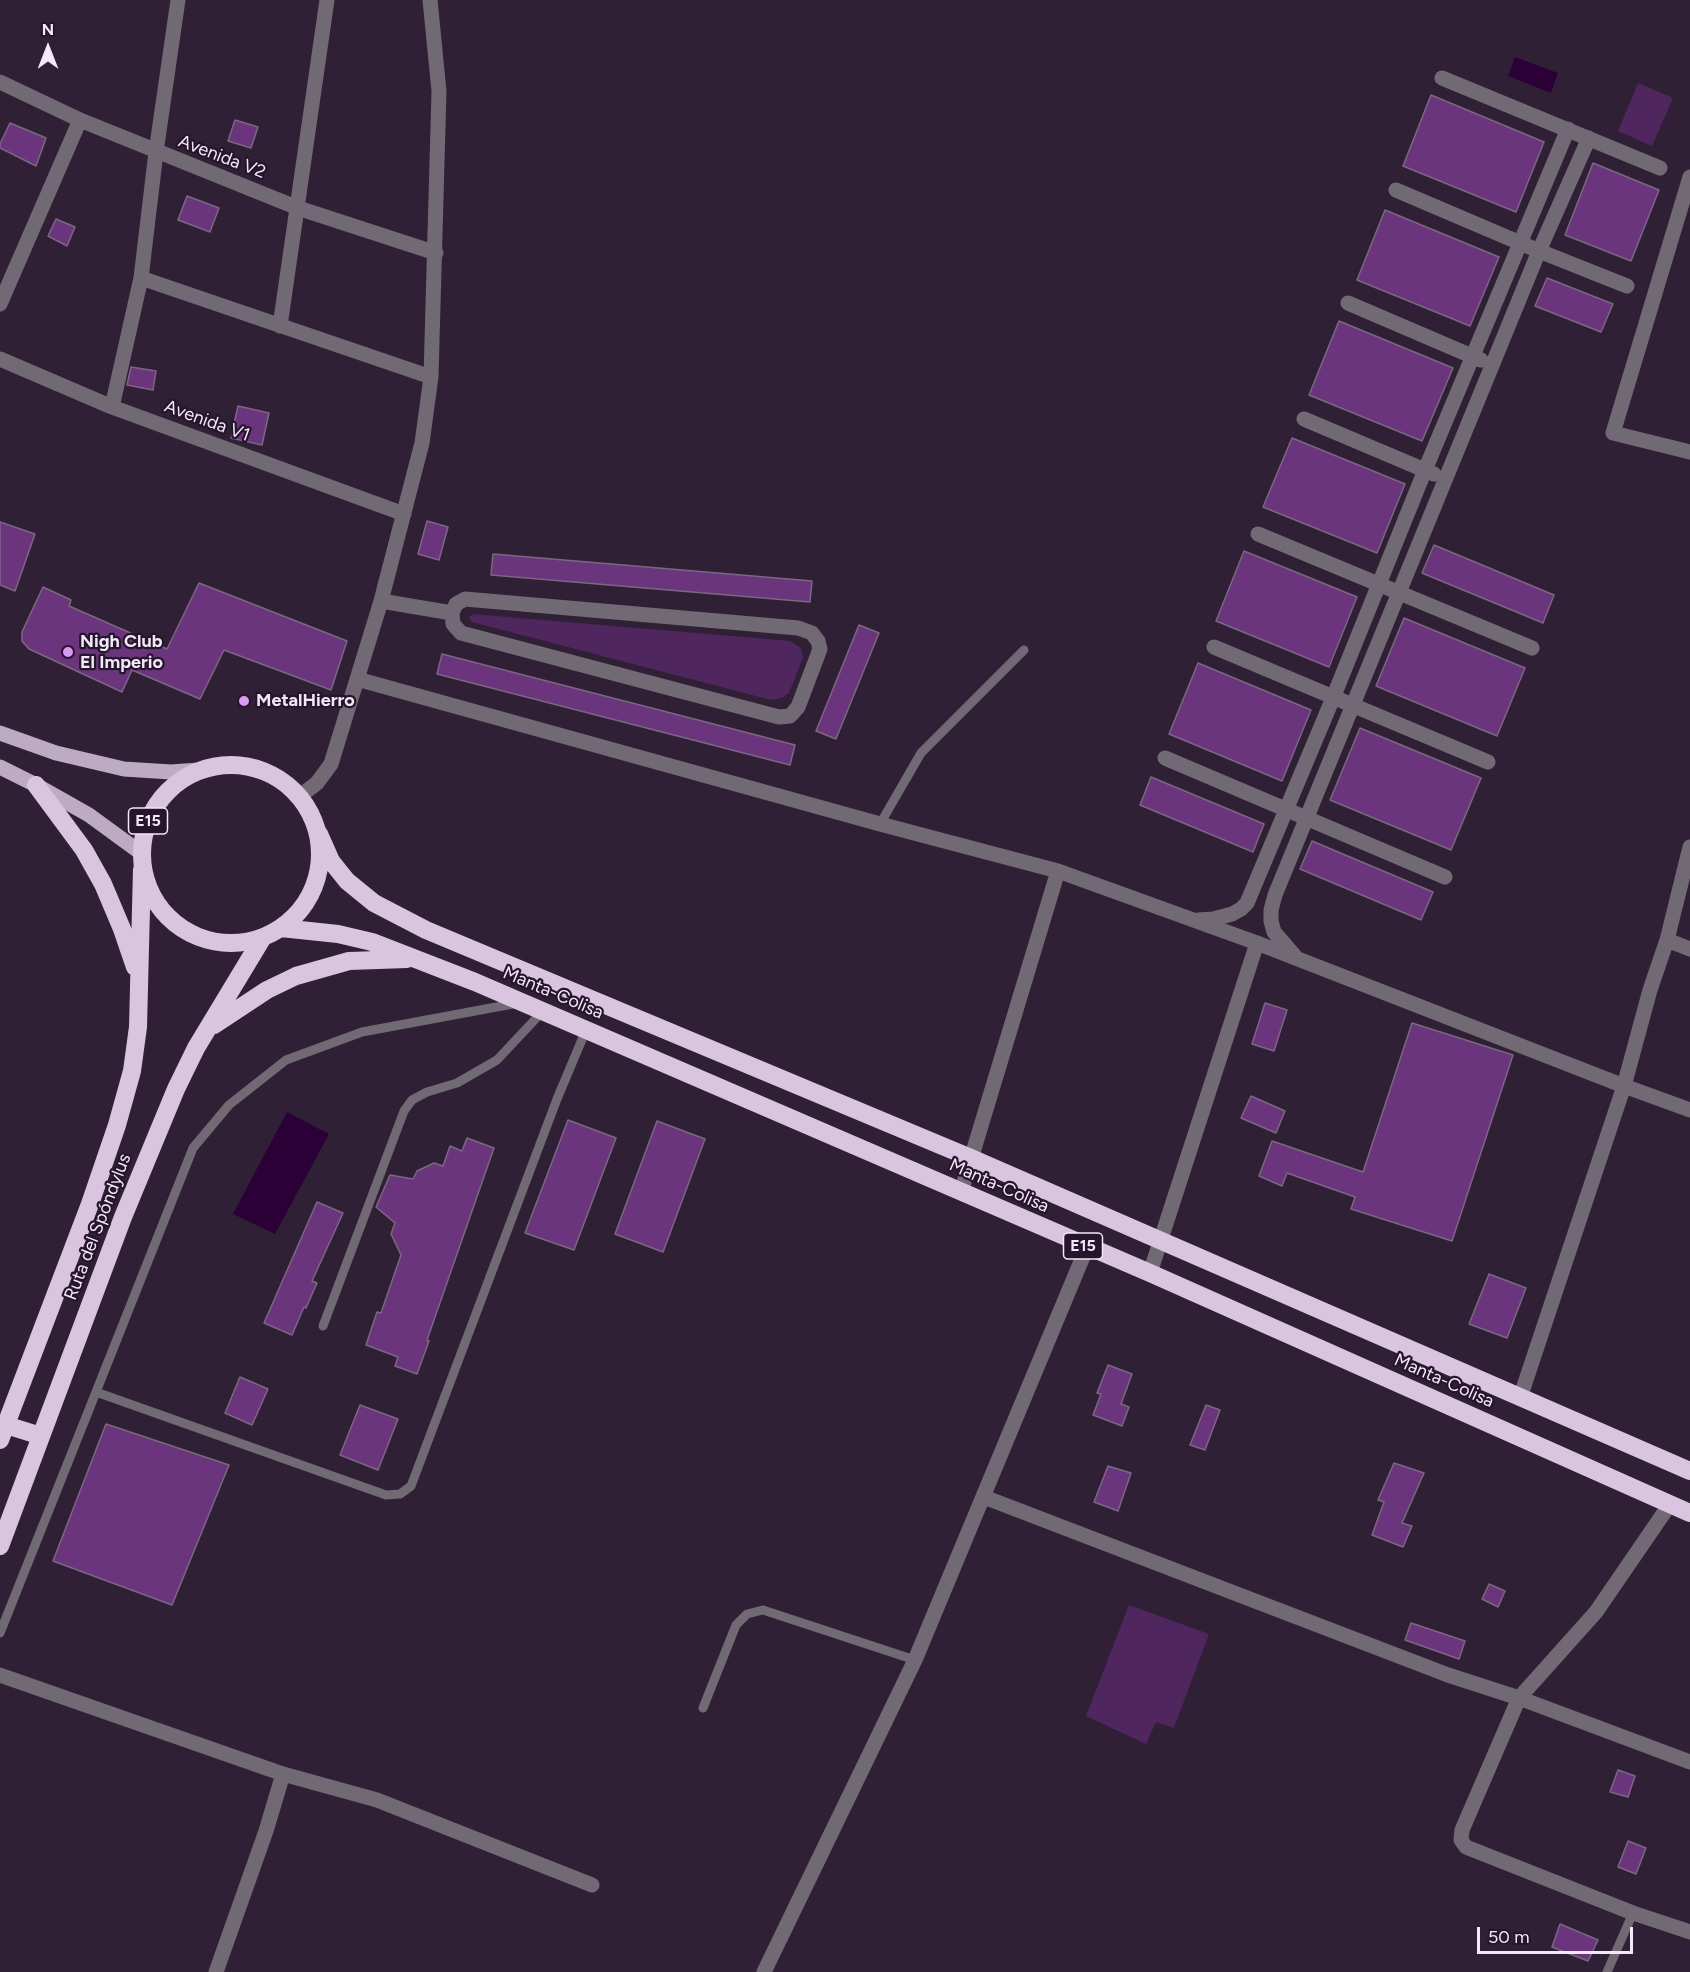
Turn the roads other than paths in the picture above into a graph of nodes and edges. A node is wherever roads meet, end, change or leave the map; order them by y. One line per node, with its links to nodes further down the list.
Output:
1 (178, 0): 9 (street)
2 (327, 0): 13 (street)
3 (430, 0): 16 (street)
4 (1442, 78): 7 (street)
5 (0, 82): 6 (street, Avenida V2)
6 (80, 120): 9 (street, Avenida V2); 20 (street)
7 (1568, 129): 8 (street); 14 (street)
8 (1589, 138): 10 (street); 15 (street)
9 (156, 152): 13 (street, Avenida V2); 17 (street)
10 (1660, 168)
11 (1690, 177): 28 (street)
12 (1396, 190): 14 (street)
13 (298, 208): 16 (street, Avenida V2); 21 (street)
14 (1521, 243): 15 (street); 22 (street)
15 (1539, 251): 18 (street); 24 (street)
16 (436, 252): 25 (street)
17 (141, 278): 21 (street); 26 (street)
18 (1627, 286)
19 (1348, 303): 22 (street)
20 (0, 304)
21 (280, 326): 25 (street)
22 (1473, 356): 24 (street); 29 (street)
23 (0, 359): 26 (street, Avenida V1)
24 (1492, 364): 30 (street)
25 (431, 377): 31 (street)
26 (112, 407): 31 (street, Avenida V1)
27 (1304, 419): 29 (street)
28 (1690, 453)
29 (1425, 470): 30 (street); 33 (street)
30 (1446, 479): 34 (street)
31 (404, 514): 35 (street)
32 (1258, 534): 33 (street)
33 (1380, 585): 34 (street); 41 (street)
34 (1400, 593): 38 (street); 42 (street)
35 (381, 601): 36 (street); 40 (street)
36 (452, 613): 36 (street)
37 (1214, 647): 41 (street)
38 (1532, 648)
39 (1024, 650): 52 (lane)
40 (357, 679): 49 (street); 52 (street)
41 (1333, 698): 42 (street); 50 (street)
42 (1353, 706): 45 (street); 51 (street)
43 (0, 733): 47 (main road)
44 (1165, 758): 50 (street)
45 (1488, 762)
46 (0, 767): 48 (main road)
47 (199, 770): 49 (highway, E15); 55 (highway, E15)
48 (36, 785): 55 (main road); 68 (highway)
49 (300, 796): 53 (highway, E15)
50 (1287, 809): 51 (street); 58 (street)
51 (1307, 818): 57 (street); 59 (street)
52 (879, 824): 56 (street)
53 (319, 834): 61 (highway, E15); 75 (highway, Manta-Colisa / E15)
54 (1690, 847): 63 (street)
55 (141, 861): 62 (highway, E15); 68 (highway, Ruta del Spóndylus / E15)
56 (1058, 871): 60 (street); 75 (street)
57 (1445, 877)
58 (1256, 882): 59 (street); 60 (street)
59 (1277, 890): 67 (street)
60 (1193, 920): 64 (street)
61 (281, 928): 62 (highway, E15); 66 (highway, Manta-Colisa / E15)
62 (263, 937): 71 (highway, Ruta del Spóndylus)
63 (1667, 940): 65 (street); 73 (street)
64 (1257, 943): 67 (street); 77 (street)
65 (1690, 950)
66 (414, 958): 69 (highway, Manta-Colisa / E15); 71 (highway)
67 (1298, 959): 73 (street)
68 (140, 981): 83 (highway, Ruta del Spóndylus / E15)
69 (523, 1002): 70 (highway, Manta-Colisa / E15); 81 (lane)
70 (543, 1011): 72 (highway, Manta-Colisa / E15); 80 (lane)
71 (207, 1030): 84 (highway, Ruta del Spóndylus)
72 (586, 1030): 76 (highway, Manta-Colisa / E15); 81 (lane)
73 (1624, 1086): 74 (street); 82 (street)
74 (1690, 1110)
75 (971, 1158): 76 (street); 77 (highway, Manta-Colisa / E15)
76 (961, 1192): 78 (highway, Manta-Colisa / E15)
77 (1162, 1240): 79 (street); 82 (highway, Manta-Colisa / E15)
78 (1087, 1247): 79 (highway, Manta-Colisa / E15); 86 (street)
79 (1150, 1274): 87 (highway, Manta-Colisa / E15)
80 (323, 1326)
81 (96, 1392): 90 (lane)
82 (1520, 1398): 85 (highway, Manta-Colisa / E15)
83 (3, 1433): 84 (highway)
84 (41, 1436): 89 (highway, Ruta del Spóndylus)
85 (1690, 1471)
86 (984, 1497): 91 (street); 93 (street)
87 (1670, 1504): 88 (highway, Manta-Colisa / E15); 93 (street)
88 (1690, 1513)
89 (0, 1546)
90 (0, 1633)
91 (915, 1660): 94 (lane); 101 (street)
92 (0, 1675): 96 (street)
93 (1519, 1698): 95 (street); 98 (street)
94 (703, 1708)
95 (1690, 1762)
96 (283, 1774): 97 (street); 100 (street)
97 (592, 1885)
98 (1633, 1913): 99 (street); 102 (lane)
99 (1690, 1932)
100 (216, 1972)
101 (764, 1972)
102 (1607, 1972)

